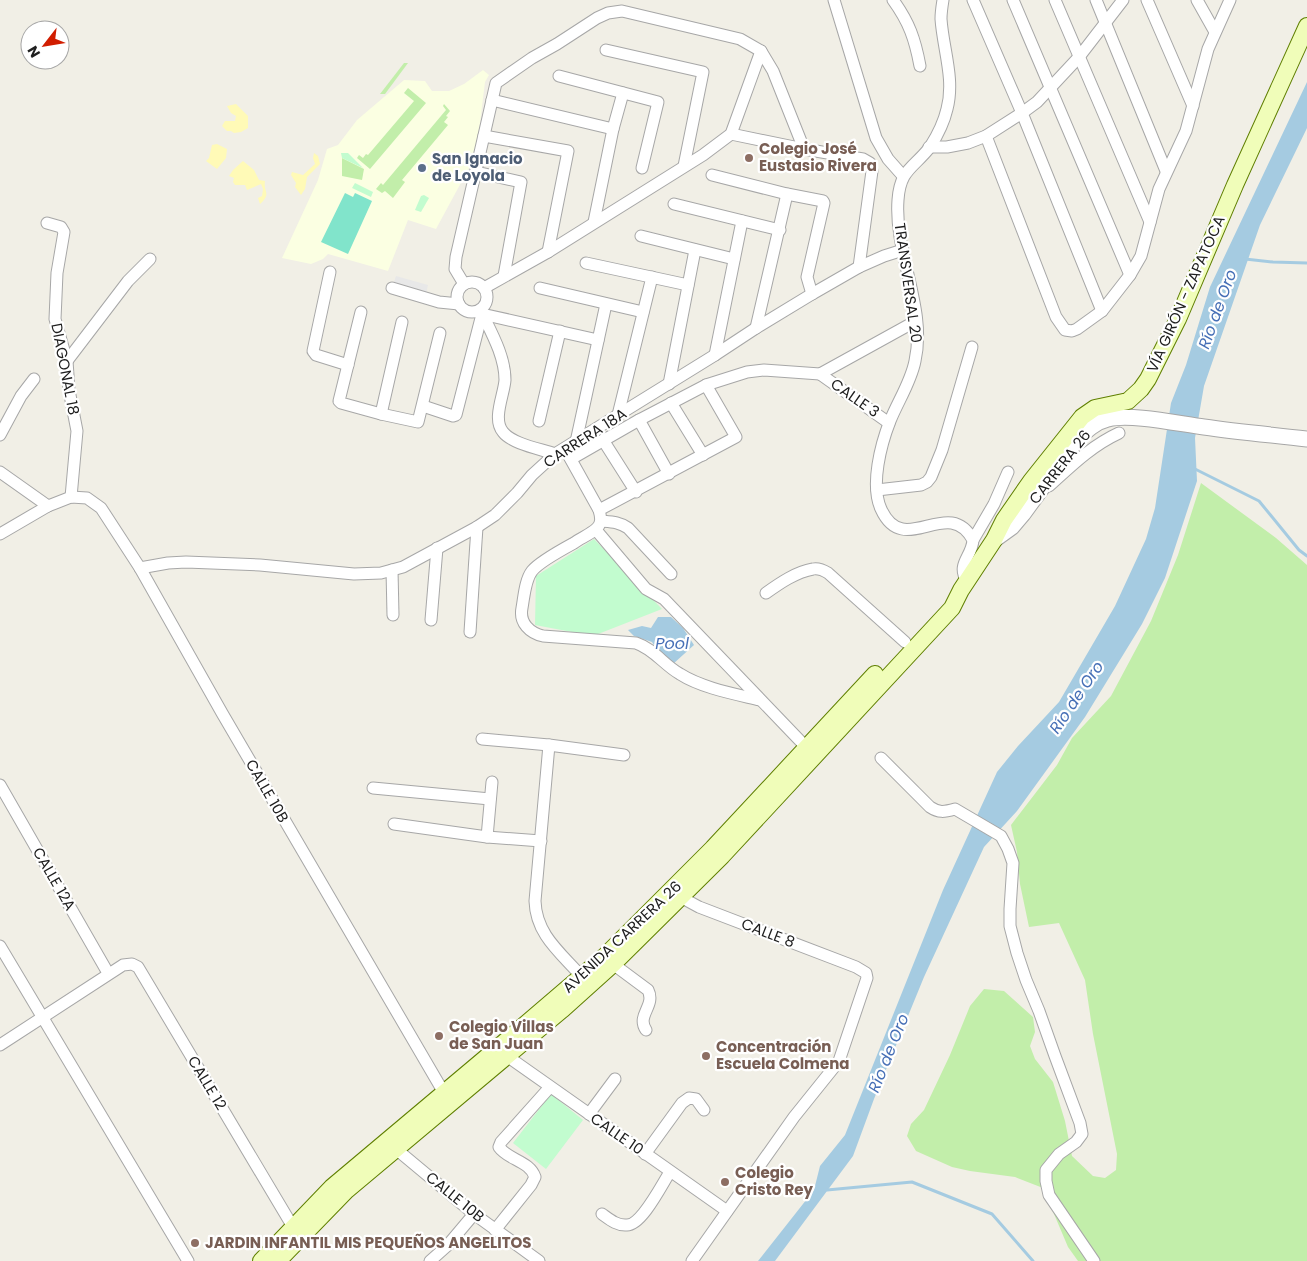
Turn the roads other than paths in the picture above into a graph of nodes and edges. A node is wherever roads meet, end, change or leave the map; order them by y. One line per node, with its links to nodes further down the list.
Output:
1 (834, 0): 36 (street)
2 (893, 0): 18 (street)
3 (943, 0): 29 (street)
4 (973, 0): 24 (street)
5 (1014, 0): 20 (street)
6 (1055, 0): 17 (street)
7 (1096, 0): 12 (street)
8 (1124, 0): 12 (street)
9 (1147, 0): 23 (street)
10 (1196, 0): 14 (street)
11 (1225, 3): 14 (street)
12 (1106, 22): 17 (street); 33 (street)
13 (1307, 26): 108 (main road, VÍA GIRÓN - ZAPATOCA)
14 (1215, 32): 23 (street)
15 (606, 50): 31 (street)
16 (761, 51): 22 (street); 26 (street); 30 (street)
17 (1079, 57): 20 (street); 41 (street)
18 (920, 66)
19 (559, 76): 21 (street)
20 (1051, 87): 24 (street); 53 (street)
21 (623, 93): 25 (street); 32 (street)
22 (492, 100): 25 (street); 27 (street)
23 (1193, 106): 33 (street)
24 (1022, 113): 28 (street); 64 (street)
25 (613, 129): 40 (street)
26 (731, 134): 30 (street); 31 (street)
27 (484, 136): 34 (street); 47 (street)
28 (986, 136): 29 (street); 64 (street)
29 (929, 147): 36 (street)
30 (804, 149): 51 (street)
31 (684, 166): 40 (street)
32 (642, 168)
33 (1166, 171): 41 (street)
34 (476, 172): 54 (street); 56 (street)
35 (712, 175): 37 (street)
36 (903, 176): 46 (street, TRANSVERSAL 20)
37 (787, 194): 43 (street); 61 (street)
38 (674, 204): 39 (street)
39 (742, 221): 43 (street); 49 (street)
40 (594, 222): 47 (street)
41 (1150, 222): 53 (street)
42 (47, 223): 76 (street, DIAGONAL 18)
43 (780, 230): 70 (street)
44 (641, 236): 45 (street)
45 (695, 250): 49 (street); 57 (street)
46 (903, 250): 51 (street, CARRERA 18A); 68 (street, TRANSVERSAL 20)
47 (548, 252): 54 (street)
48 (150, 259): 76 (street)
49 (734, 259): 75 (street)
50 (586, 262): 55 (street)
51 (859, 267): 61 (street, CARRERA 18A)
52 (330, 272): 77 (street)
53 (1130, 275): 64 (street)
54 (504, 276): 59 (street)
55 (652, 277): 57 (street); 67 (street)
56 (464, 284): 59 (street); 62 (street)
57 (688, 285): 80 (street)
58 (392, 288): 62 (street)
59 (484, 288): 66 (street)
60 (540, 288): 63 (street)
61 (812, 294): 70 (street, CARRERA 18A)
62 (459, 304): 66 (street)
63 (606, 304): 67 (street); 73 (street)
64 (1102, 311)
65 (361, 312): 77 (street)
66 (481, 312): 71 (street); 83 (street); 94 (street)
67 (643, 312): 85 (street)
68 (916, 321): 78 (street); 88 (street, TRANSVERSAL 20)
69 (402, 322): 84 (street)
70 (756, 328): 75 (street, CARRERA 18A)
71 (560, 331): 73 (street); 87 (street)
72 (440, 333): 83 (street)
73 (598, 340): 93 (street)
74 (972, 347): 99 (street)
75 (715, 355): 80 (street, CARRERA 18A)
76 (67, 361): 101 (street, DIAGONAL 18)
77 (348, 365): 84 (street)
78 (820, 374): 81 (street); 88 (street, CALLE 3)
79 (34, 379): 90 (street)
80 (669, 384): 85 (street, CARRERA 18A)
81 (706, 385): 82 (street); 95 (street)
82 (672, 403): 86 (street); 95 (street)
83 (422, 406): 84 (street)
84 (381, 414)
85 (618, 415): 93 (street, CARRERA 18A)
86 (639, 420): 92 (street); 98 (street)
87 (539, 422)
88 (889, 423): 99 (street, TRANSVERSAL 20)
89 (1119, 433): 102 (street)
90 (0, 435)
91 (1307, 439): 102 (street, CARRERA 26)
92 (603, 440): 94 (street); 100 (street)
93 (576, 442): 94 (street, CARRERA 18A)
94 (564, 454): 104 (street); 105 (street, CARRERA 18A)
95 (703, 456): 98 (street)
96 (0, 472): 103 (street)
97 (1008, 472): 107 (street)
98 (669, 474): 100 (street)
99 (877, 490): 107 (street, TRANSVERSAL 20)
100 (636, 492): 104 (street)
101 (71, 496): 103 (street); 110 (street, CALLE 10B)
102 (1035, 498): 108 (street, CARRERA 26)
103 (48, 506): 106 (street)
104 (599, 520): 112 (street); 119 (street); 119 (street)
105 (477, 527): 109 (street, CARRERA 18A); 117 (street)
106 (0, 534)
107 (973, 540): 113 (street)
108 (994, 540): 113 (main road, AVENIDA CARRERA 26)
109 (437, 548): 111 (street, CARRERA 18A); 116 (street)
110 (140, 568): 111 (street, CARRERA 18A); 143 (street, CALLE 10B)
111 (392, 570): 115 (street)
112 (671, 574)
113 (964, 586): 118 (main road, AVENIDA CARRERA 26); 132 (main road, AVENIDA CARRERA 26)
114 (766, 593): 118 (street)
115 (393, 615)
116 (431, 620)
117 (470, 632)
118 (906, 642): 122 (main road, AVENIDA CARRERA 26)
119 (760, 700): 122 (street)
120 (482, 738): 121 (street)
121 (549, 744): 123 (street); 131 (street)
122 (806, 747): 132 (main road, AVENIDA CARRERA 26)
123 (624, 756)
124 (881, 758): 160 (street)
125 (492, 782): 128 (street)
126 (0, 785): 135 (street, CALLE 12A)
127 (372, 788): 128 (street)
128 (490, 798): 130 (street)
129 (394, 824): 130 (street)
130 (487, 837): 131 (street)
131 (540, 841): 136 (street)
132 (676, 894): 134 (main road, AVENIDA CARRERA 26); 136 (main road, AVENIDA CARRERA 26); 149 (street, CALLE 8)
133 (0, 946): 137 (street)
134 (614, 964): 138 (street); 140 (main road, AVENIDA CARRERA 26)
135 (108, 974): 137 (street, CALLE 12); 152 (street, CALLE 12)
136 (582, 977): 143 (main road, AVENIDA CARRERA 26)
137 (44, 1018): 139 (street, CALLE 12); 154 (street)
138 (646, 1030)
139 (0, 1045)
140 (507, 1056): 142 (street, CALLE 10); 143 (main road, AVENIDA CARRERA 26)
141 (615, 1079): 145 (street)
142 (550, 1087): 145 (street, CALLE 10); 153 (street)
143 (447, 1098): 146 (main road, AVENIDA CARRERA 26); 152 (main road, AVENIDA CARRERA 26)
144 (704, 1110): 147 (street)
145 (589, 1114): 147 (street, CALLE 10)
146 (396, 1149): 150 (street, CALLE 10B); 156 (main road, AVENIDA CARRERA 26)
147 (645, 1154): 148 (street, CALLE 10)
148 (670, 1172): 149 (street, CALLE 10); 151 (street)
149 (726, 1211): 159 (street)
150 (474, 1214): 153 (street, CALLE 10B); 157 (street)
151 (602, 1214)
152 (293, 1227): 155 (main road, AVENIDA CARRERA 26)
153 (496, 1230): 158 (street, CALLE 10B)
154 (188, 1261)
155 (261, 1261)
156 (278, 1261)
157 (430, 1261)
158 (539, 1261)
159 (692, 1261)
160 (1094, 1261)

